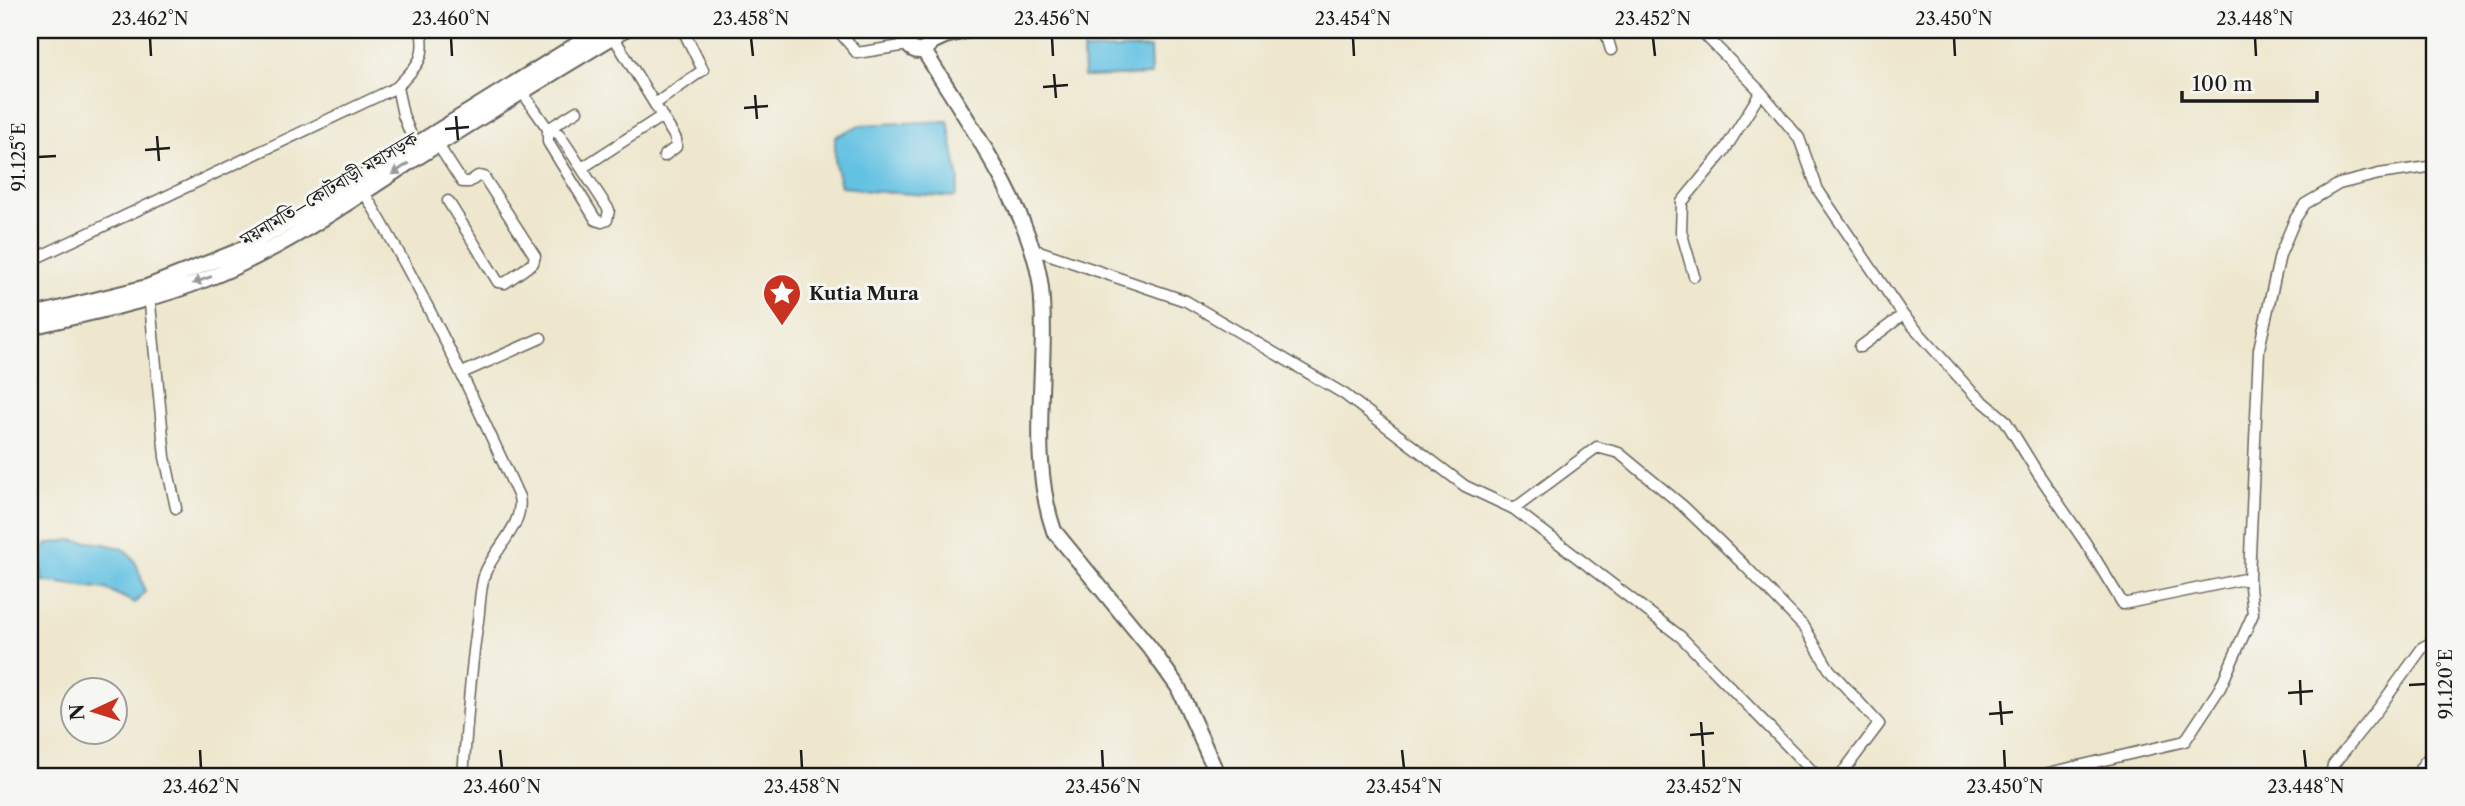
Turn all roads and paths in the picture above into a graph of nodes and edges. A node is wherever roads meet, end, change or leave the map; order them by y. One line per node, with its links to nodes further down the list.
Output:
1 (421, 30): 11 (street)
2 (683, 30): 14 (street)
3 (838, 30): 8 (street)
4 (969, 30): 9 (main road)
5 (1605, 30): 10 (street)
6 (1700, 30): 13 (street)
7 (613, 32): 12 (main road, ময়নামতি–কোটবাড়ী মহাসড়ক); 14 (street)
8 (907, 35): 9 (main road)
9 (928, 41): 25 (main road)
10 (1611, 50)
11 (397, 87): 18 (street); 26 (street)
12 (519, 87): 17 (street); 18 (main road, ময়নামতি–কোটবাড়ী মহাসড়ক); 19 (main road, ময়নামতি–কোটবাড়ী মহাসড়ক)
13 (1761, 92): 27 (street); 29 (street)
14 (655, 104): 16 (street)
15 (577, 111): 17 (street)
16 (662, 116): 20 (street); 22 (street)
17 (548, 129): 22 (street); 22 (street)
18 (415, 145): 23 (main road, ময়নামতি–কোটবাড়ী মহাসড়ক)
19 (438, 145): 23 (main road, ময়নামতি–কোটবাড়ী মহাসড়ক, one-way to 23); 24 (street)
20 (664, 156)
21 (2435, 166): 37 (street)
22 (582, 168)
23 (360, 187): 28 (main road, ময়নামতি–কোটবাড়ী মহাসড়ক); 34 (street)
24 (448, 201)
25 (1033, 249): 36 (street); 41 (main road)
26 (30, 261)
27 (1694, 276)
28 (148, 292): 30 (main road, ময়নামতি–কোটবাড়ী মহাসড়ক); 31 (main road, ময়নামতি–কোটবাড়ী মহাসড়ক); 35 (street)
29 (1903, 315): 33 (street); 37 (street)
30 (30, 316)
31 (30, 327)
32 (541, 338): 34 (street)
33 (1860, 347)
34 (462, 373): 40 (street)
35 (176, 508)
36 (1514, 509): 42 (street); 43 (street)
37 (2249, 578): 44 (street)
38 (2435, 641): 45 (street)
39 (2435, 753): 46 (street)
40 (463, 776)
41 (1218, 776)
42 (1817, 776)
43 (1840, 776)
44 (2036, 776)
45 (2331, 776)
46 (2417, 776)

